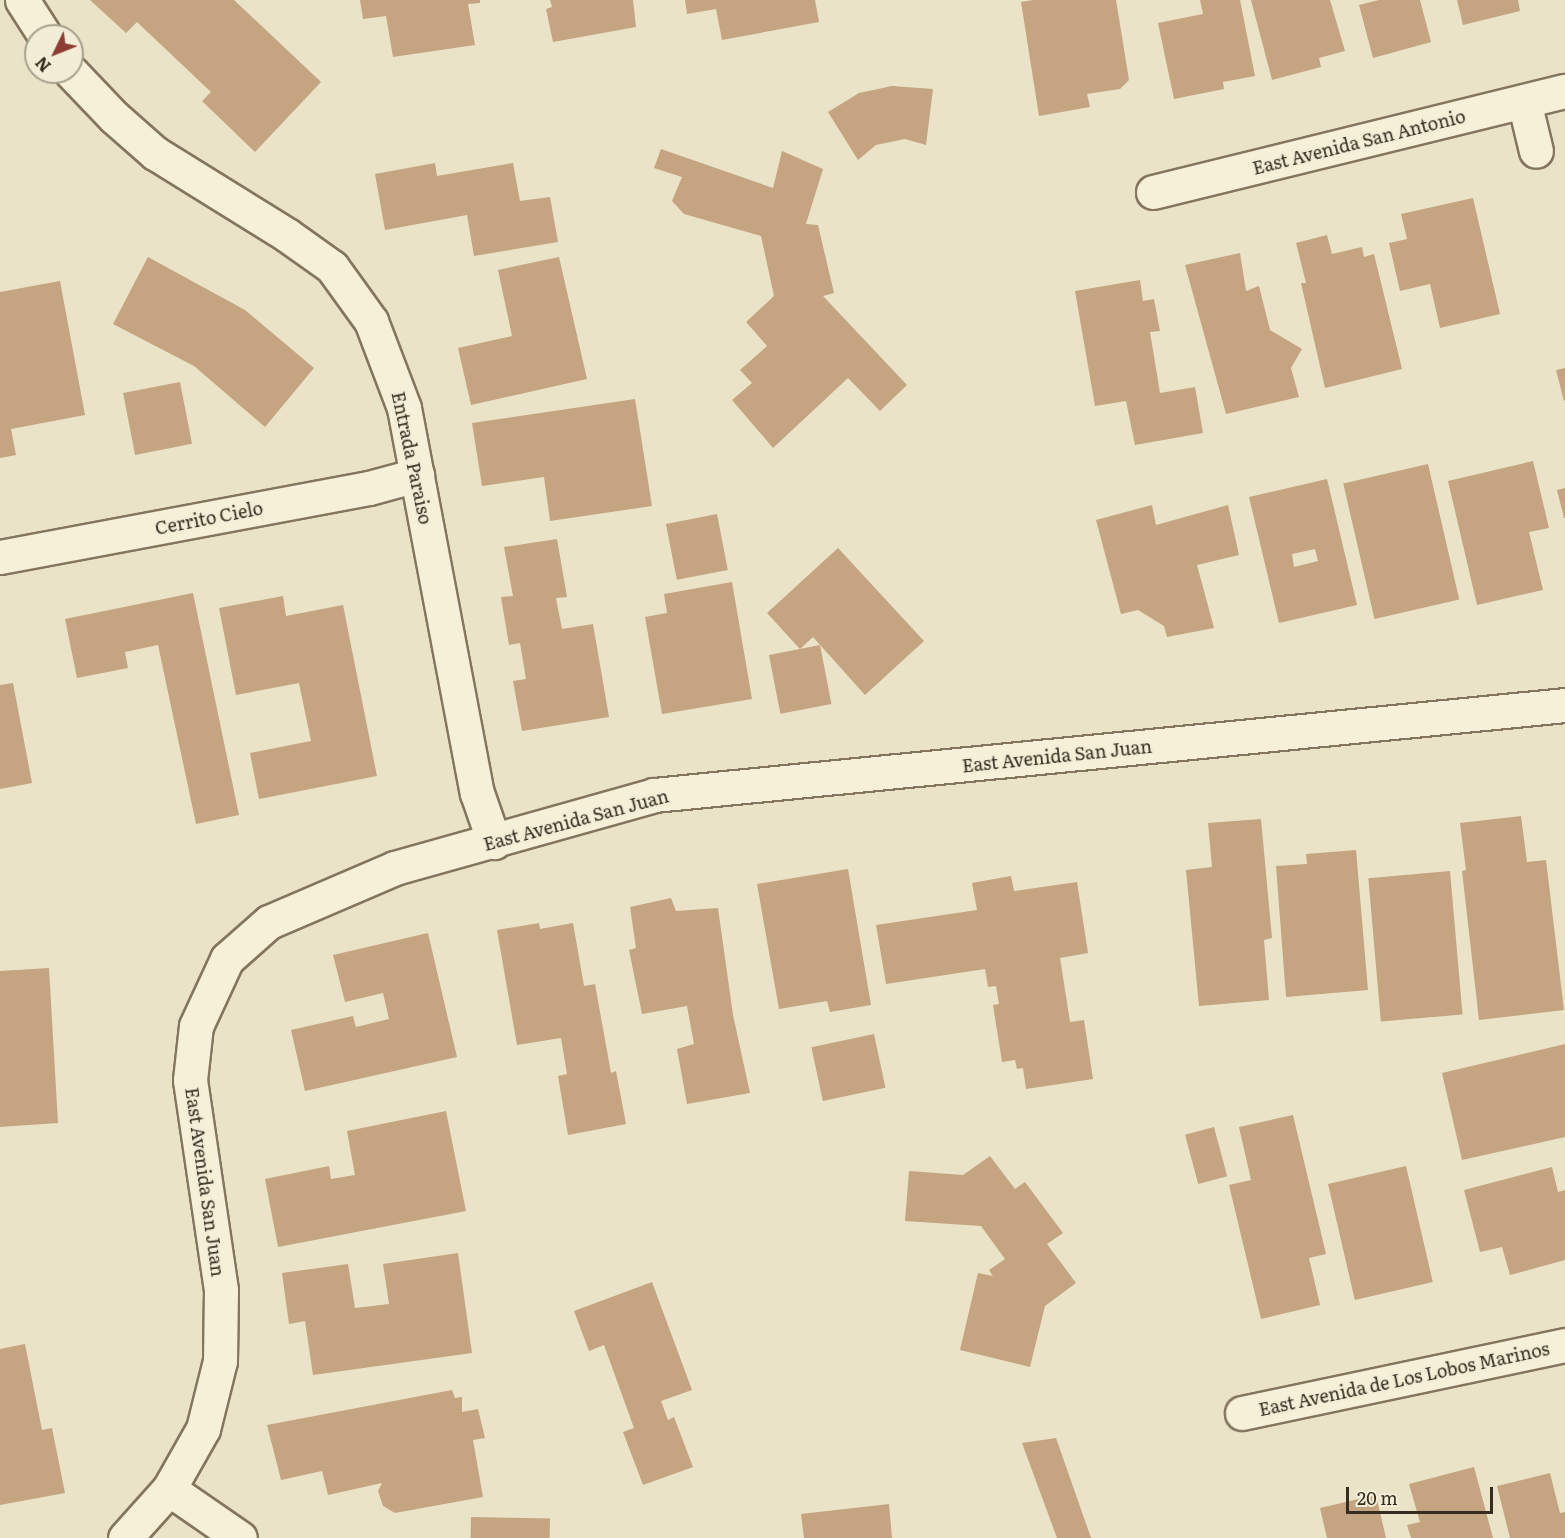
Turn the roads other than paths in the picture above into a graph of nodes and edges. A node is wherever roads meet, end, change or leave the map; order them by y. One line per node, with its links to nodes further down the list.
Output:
1 (22, 0): 2 (street)
2 (37, 24)
3 (82, 84): 8 (street, Entrada Paraiso)
4 (1565, 91): 5 (street, East Avenida San Antonio)
5 (1524, 101): 6 (street); 7 (street, East Avenida San Antonio)
6 (1536, 151)
7 (1153, 192)
8 (417, 475): 9 (street, Cerrito Cielo); 11 (street, Entrada Paraiso)
9 (0, 557)
10 (1565, 705): 11 (street, East Avenida San Juan)
11 (494, 842): 14 (street, East Avenida San Juan)
12 (1565, 1345): 13 (street, East Avenida de Los Lobos Marinos)
13 (1242, 1413)
14 (169, 1489): 15 (street, East Avenida San Juan); 16 (street)
15 (125, 1538)
16 (240, 1538)

